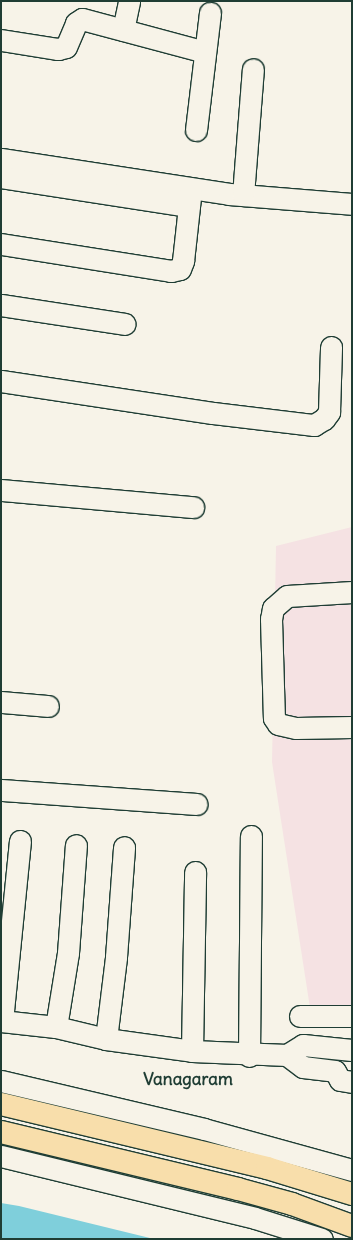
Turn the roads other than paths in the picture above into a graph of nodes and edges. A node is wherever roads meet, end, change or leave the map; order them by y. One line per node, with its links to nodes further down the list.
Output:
1 (129, 1): 3 (street)
2 (210, 13): 5 (street)
3 (123, 30): 4 (street); 5 (street)
4 (1, 40)
5 (205, 52): 7 (street)
6 (253, 69): 9 (street)
7 (196, 130)
8 (1, 176): 10 (street)
9 (243, 195): 10 (street); 11 (street)
10 (190, 197): 12 (street)
11 (352, 204)
12 (1, 244)
13 (1, 305): 14 (street)
14 (125, 324)
15 (331, 347): 16 (street)
16 (1, 381)
17 (1, 490): 18 (street)
18 (193, 507)
19 (352, 592): 22 (street)
20 (1, 702): 21 (street)
21 (48, 706)
22 (352, 727)
23 (1, 790): 24 (street)
24 (196, 804)
25 (251, 836): 38 (street)
26 (20, 841): 32 (street)
27 (76, 845): 33 (street)
28 (124, 847): 34 (street)
29 (196, 872): 36 (street)
30 (300, 1016): 31 (street)
31 (352, 1016)
32 (1, 1021): 33 (street)
33 (56, 1027): 34 (street)
34 (106, 1039): 36 (street)
35 (352, 1050): 37 (street)
36 (192, 1051): 38 (street)
37 (287, 1055): 38 (street); 40 (street)
38 (249, 1056)
39 (1, 1081): 44 (street)
40 (352, 1082)
41 (1, 1104): 45 (highway)
42 (1, 1132): 46 (highway)
43 (1, 1156): 47 (street)
44 (352, 1170)
45 (352, 1194)
46 (352, 1226)
47 (322, 1239)

